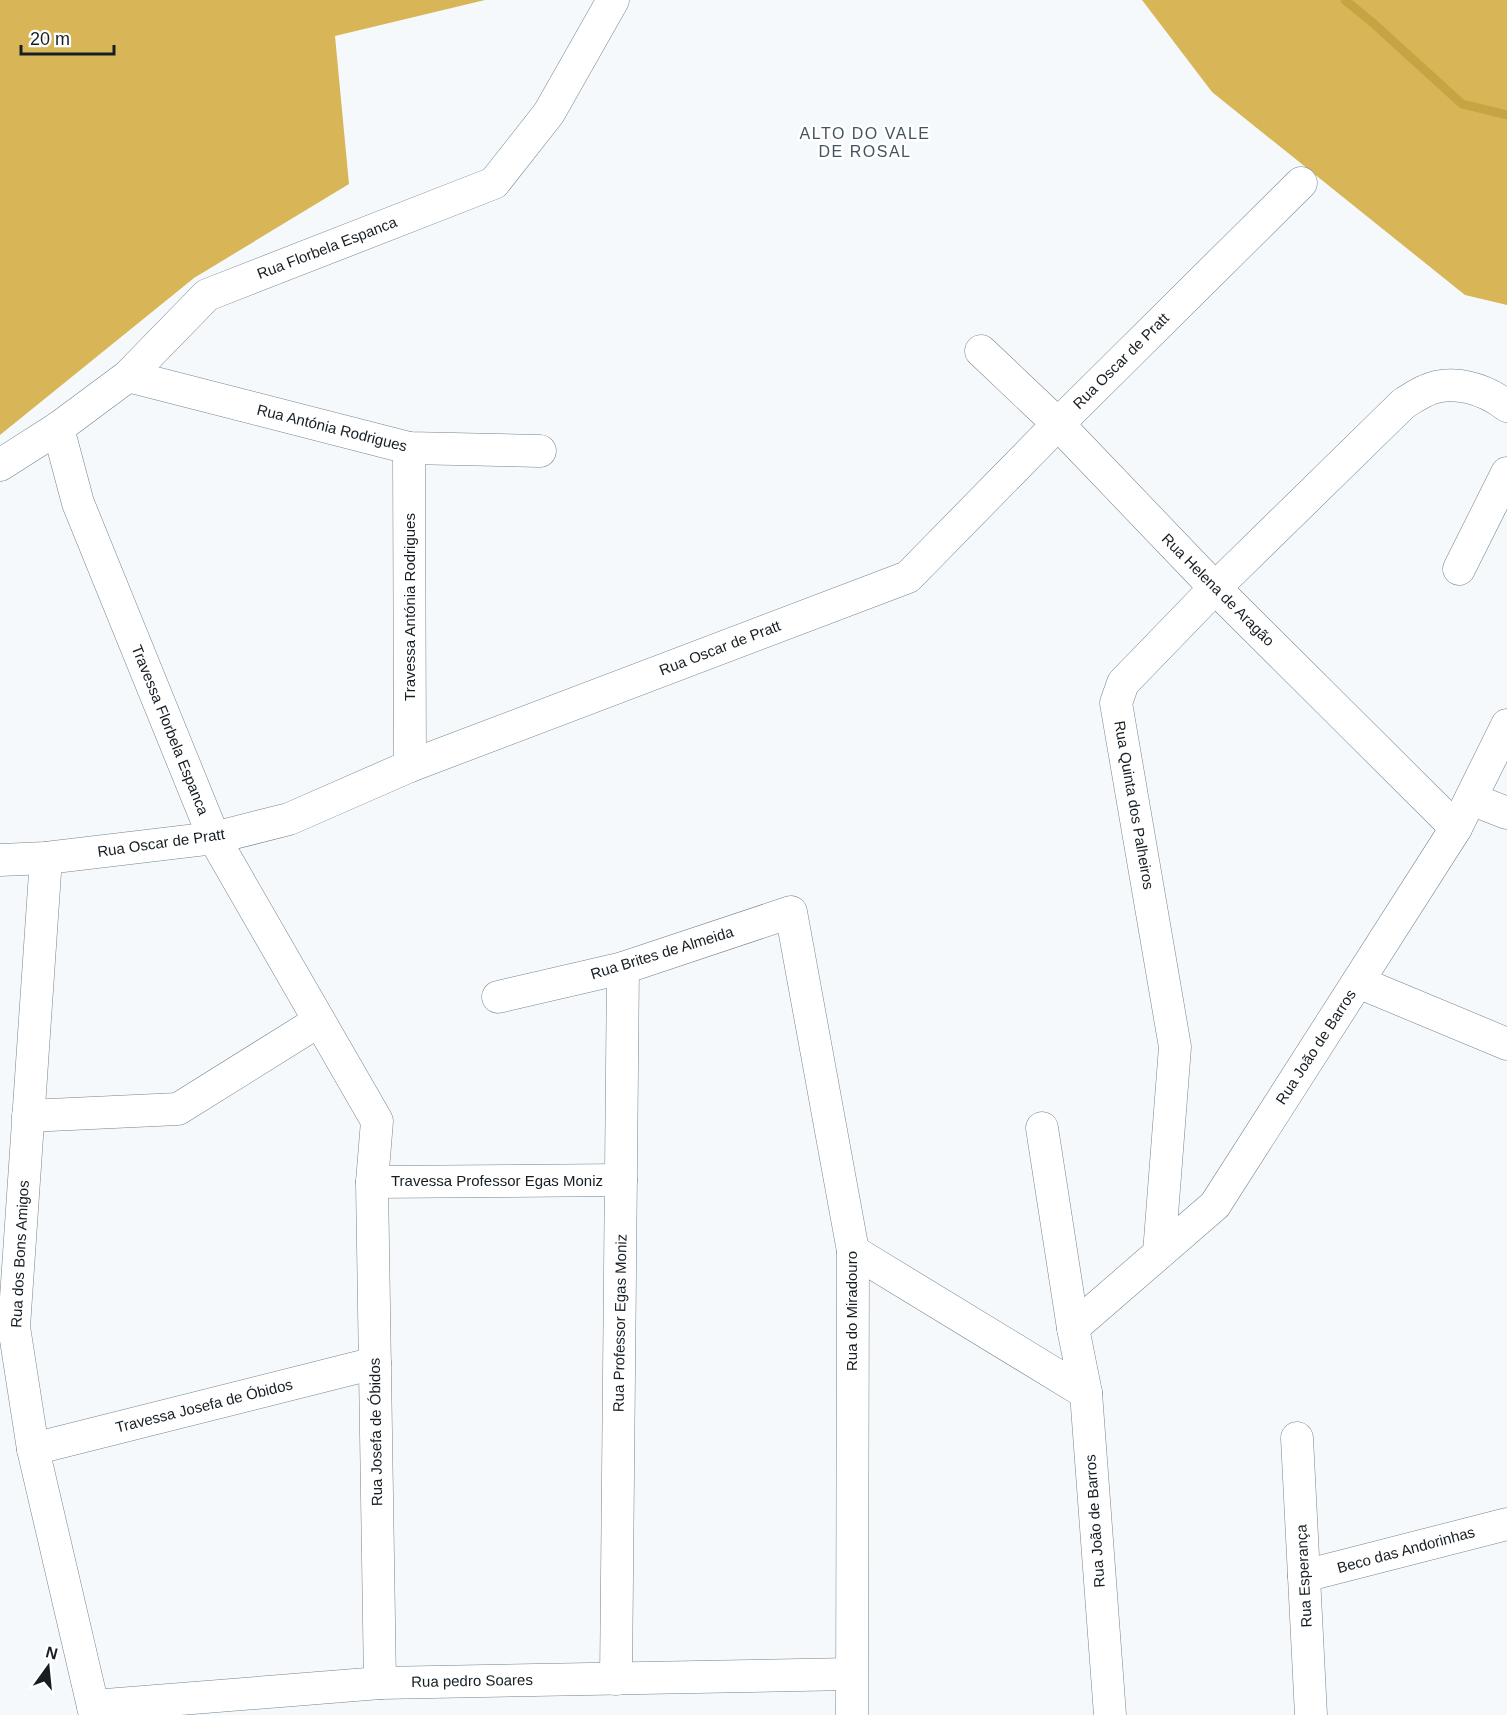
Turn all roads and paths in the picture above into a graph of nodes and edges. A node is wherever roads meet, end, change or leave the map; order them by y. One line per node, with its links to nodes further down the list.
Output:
1 (613, 0): 4 (street, Rua Florbela Espanca)
2 (1300, 183): 6 (street, Rua Oscar de Pratt)
3 (981, 351): 6 (street, Rua Helena de Aragão)
4 (128, 376): 7 (street, Rua Florbela Espanca); 8 (street, Rua Antónia Rodrigues)
5 (1507, 406): 13 (street, Rua Quinta dos Palheiros)
6 (1058, 424): 13 (street, Rua Helena de Aragão); 15 (street, Rua Oscar de Pratt)
7 (58, 428): 10 (street, Rua Florbela Espanca); 19 (street, Travessa Florbela Espanca)
8 (409, 448): 9 (street, Rua Antónia Rodrigues); 15 (street, Travessa Antónia Rodrigues)
9 (540, 451)
10 (0, 465)
11 (1507, 473): 12 (street)
12 (1459, 570)
13 (1215, 588): 18 (street, Rua Helena de Aragão); 33 (street, Rua Quinta dos Palheiros)
14 (1507, 725): 16 (street, Rua João de Barros)
15 (410, 766): 19 (street, Rua Oscar de Pratt)
16 (1471, 799): 17 (street); 18 (street, Rua João de Barros)
17 (1507, 813)
18 (1456, 828): 24 (street, Rua João de Barros)
19 (214, 838): 20 (street, Rua Oscar de Pratt); 26 (street, Travessa Florbela Espanca)
20 (46, 858): 21 (street, Rua Oscar de Pratt); 28 (street, Rua dos Bons Amigos)
21 (0, 860)
22 (790, 912): 23 (street, Rua Brites de Almeida); 32 (street, Rua do Miradouro)
23 (623, 968): 25 (street, Rua Brites de Almeida); 30 (street, Rua Professor Egas Moniz)
24 (1358, 982): 27 (street); 33 (street, Rua João de Barros)
25 (498, 997)
26 (319, 1021): 28 (street); 31 (street, Travessa Florbela Espanca)
27 (1507, 1044)
28 (28, 1116): 38 (street, Rua dos Bons Amigos)
29 (1042, 1128): 34 (street, Rua João de Barros)
30 (621, 1180): 31 (street, Travessa Professor Egas Moniz); 42 (street, Rua Professor Egas Moniz)
31 (372, 1182): 35 (street, Rua Josefa de Óbidos)
32 (853, 1251): 36 (street); 41 (street, Rua do Miradouro)
33 (1159, 1253): 34 (street, Rua João de Barros)
34 (1073, 1328): 36 (street, Rua João de Barros)
35 (375, 1363): 38 (street, Travessa Josefa de Óbidos); 43 (street, Rua Josefa de Óbidos)
36 (1086, 1393): 46 (street, Rua João de Barros)
37 (1297, 1438): 40 (street, Rua Esperança)
38 (33, 1449): 44 (street, Rua dos Bons Amigos)
39 (1507, 1524): 40 (street, Beco das Andorinhas)
40 (1304, 1576): 47 (street, Rua Esperança)
41 (851, 1674): 42 (street, Rua pedro Soares); 45 (street, Rua do Miradouro)
42 (616, 1678): 43 (street, Rua pedro Soares)
43 (380, 1683): 44 (street, Rua pedro Soares)
44 (94, 1710)
45 (852, 1715)
46 (1110, 1715)
47 (1311, 1715)

